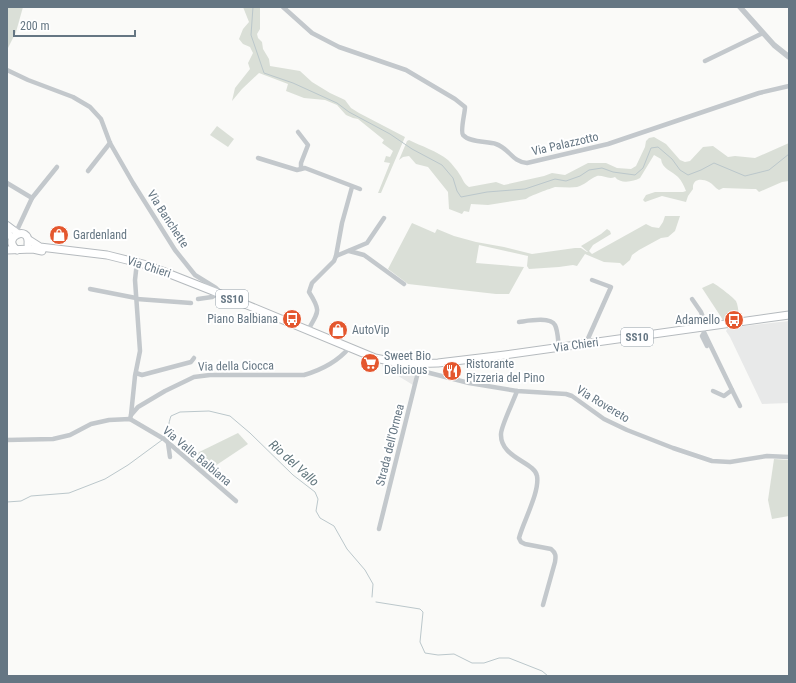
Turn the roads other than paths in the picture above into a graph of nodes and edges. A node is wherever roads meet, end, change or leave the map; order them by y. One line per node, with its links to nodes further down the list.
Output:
1 (282, 7): 7 (street, Via Palazzotto)
2 (740, 7): 3 (street)
3 (763, 33): 4 (street); 5 (street)
4 (789, 57)
5 (705, 61)
6 (7, 70): 9 (street, Via Banchette)
7 (789, 86)
8 (298, 132): 12 (street)
9 (110, 143): 13 (street); 34 (street, Via Banchette)
10 (258, 158): 12 (street)
11 (57, 167): 17 (street)
12 (301, 169): 15 (street)
13 (88, 171)
14 (7, 183): 17 (street)
15 (352, 187): 16 (street); 29 (street)
16 (360, 189)
17 (32, 198): 21 (street)
18 (384, 218): 28 (street)
19 (7, 225): 21 (main road)
20 (7, 230): 23 (main road)
21 (21, 234): 22 (main road); 23 (main road)
22 (29, 240): 24 (main road); 27 (main road, Via Chieri)
23 (10, 241): 26 (main road)
24 (25, 249): 26 (main road); 27 (main road, Via Chieri)
25 (7, 250): 26 (main road)
26 (17, 250)
27 (76, 251): 30 (main road, Via Chieri / SS10)
28 (349, 251): 29 (street); 32 (street)
29 (336, 256): 44 (street)
30 (137, 262): 34 (main road, Via Chieri / SS10); 35 (street)
31 (592, 280): 45 (street)
32 (404, 284)
33 (90, 289): 35 (street)
34 (221, 294): 36 (street); 44 (main road, Via Chieri / SS10)
35 (137, 298): 38 (street); 51 (street)
36 (198, 299)
37 (692, 299): 43 (street)
38 (191, 303)
39 (789, 315): 42 (main road, Via Chieri / SS10)
40 (789, 318): 42 (main road, Via Chieri / SS10)
41 (519, 322): 47 (street)
42 (718, 326): 43 (main road, Via Chieri / SS10)
43 (704, 329): 45 (main road, Via Chieri / SS10); 46 (street); 52 (street)
44 (308, 330): 48 (main road, Via Chieri / SS10)
45 (586, 343): 47 (main road, Via Chieri / SS10)
46 (707, 346)
47 (559, 347): 50 (main road, Via Chieri / SS10)
48 (349, 348): 50 (main road, Via Chieri / SS10); 56 (street, Via della Ciocca)
49 (194, 358): 51 (street)
50 (419, 367): 53 (street, Via Rovereto); 62 (street, Strada dell'Ormea)
51 (136, 373): 56 (street)
52 (732, 390): 54 (street); 55 (street)
53 (517, 391): 59 (street, Via Rovereto); 63 (street)
54 (713, 391)
55 (740, 406)
56 (130, 417): 57 (street); 58 (street, Via Valle Balbiana)
57 (7, 440)
58 (168, 443): 60 (street); 61 (street, Via Valle Balbiana)
59 (787, 457)
60 (170, 458)
61 (236, 501)
62 (379, 529)
63 (543, 605)

